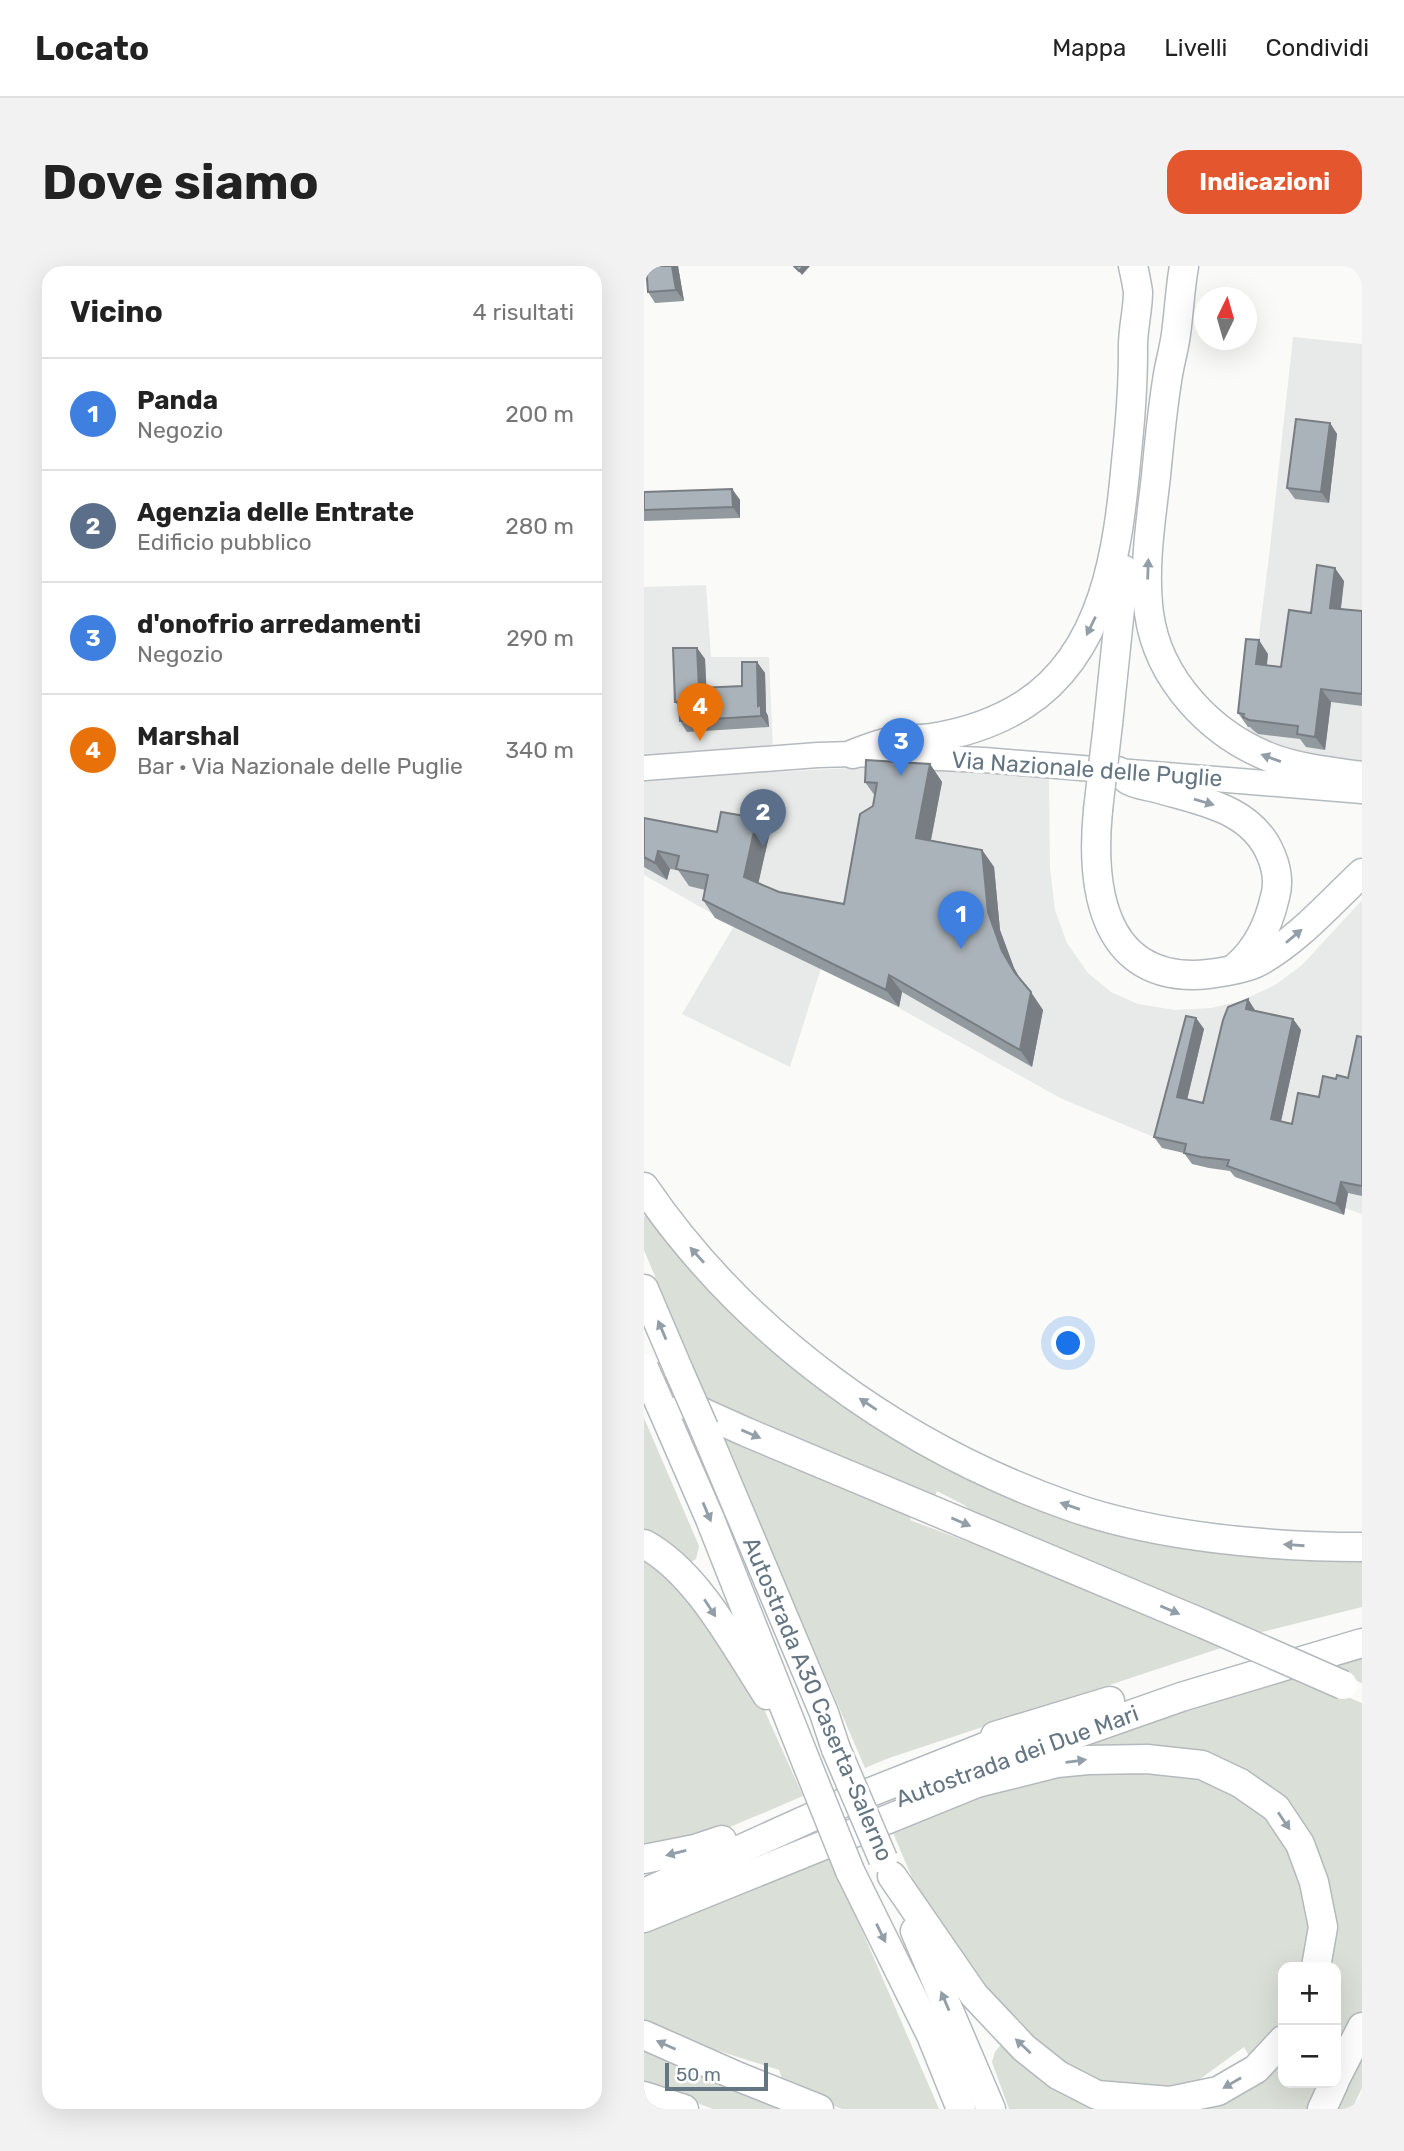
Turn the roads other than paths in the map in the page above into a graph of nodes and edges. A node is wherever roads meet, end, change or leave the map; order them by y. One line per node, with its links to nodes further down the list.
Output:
1 (1133, 266): 5 (highway)
2 (1149, 266): 5 (highway)
3 (1167, 266): 6 (highway); 8 (highway)
4 (1184, 266): 6 (highway)
5 (1134, 380): 7 (highway)
6 (1167, 382): 12 (highway, one-way to 6)
7 (1121, 513): 8 (highway); 9 (highway, one-way to 9)
8 (1123, 579): 15 (highway, bridge)
9 (853, 754): 10 (main road, Via Nazionale delle Puglie); 11 (main road, Via Nazionale delle Puglie)
10 (644, 768)
11 (1118, 771): 13 (main road, Via Nazionale delle Puglie); 15 (highway, one-way to 15)
12 (1362, 776)
13 (1362, 791)
14 (1362, 873): 15 (highway, one-way to 14)
15 (1235, 968)
16 (644, 1187): 21 (highway, one-way to 16)
17 (644, 1289): 28 (highway, Autostrada A30 Caserta-Salerno, one-way to 17, bridge)
18 (644, 1368): 19 (highway, Autostrada A30 Caserta-Salerno, bridge)
19 (652, 1395): 24 (highway, one-way to 24, bridge); 26 (highway, Autostrada A30 Caserta-Salerno, one-way to 26)
20 (644, 1544): 26 (highway, one-way to 26)
21 (1362, 1547)
22 (1362, 1624): 25 (highway, Autostrada dei Due Mari)
23 (1362, 1643): 30 (highway, Autostrada dei Due Mari)
24 (1352, 1688)
25 (1110, 1701): 27 (highway, one-way to 27); 29 (highway, Autostrada dei Due Mari)
26 (803, 1754): 40 (highway, Autostrada A30 Caserta-Salerno, one-way to 40, bridge)
27 (644, 1859)
28 (887, 1868): 34 (highway, one-way to 28); 41 (highway, Autostrada A30 Caserta-Salerno, one-way to 28)
29 (644, 1893)
30 (644, 1916): 31 (highway, one-way to 31)
31 (1317, 1962)
32 (1362, 2027): 35 (highway)
33 (644, 2035): 39 (highway, one-way to 33)
34 (1278, 2045)
35 (1341, 2068)
36 (1331, 2088): 42 (highway)
37 (644, 2096): 38 (highway)
38 (684, 2109)
39 (819, 2109)
40 (961, 2109)
41 (991, 2109)
42 (1322, 2109)

